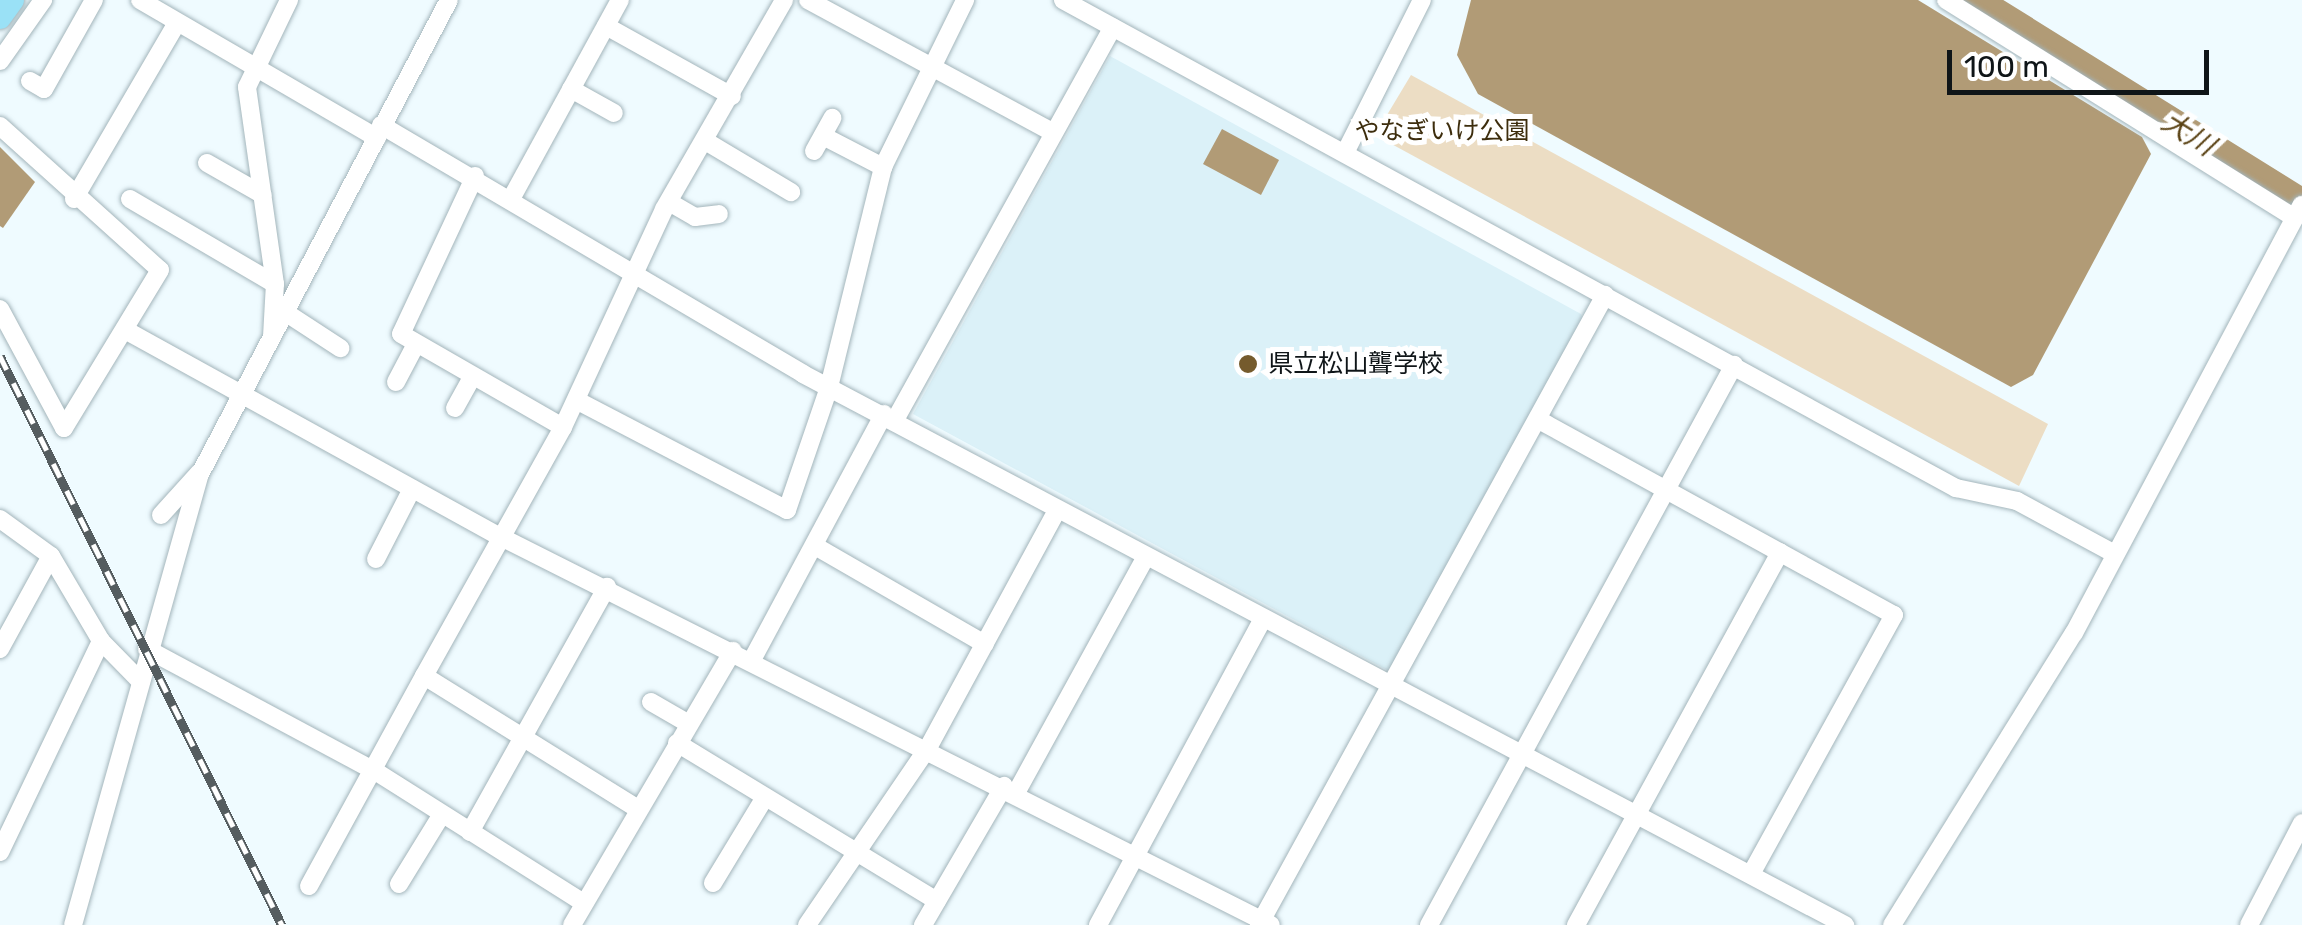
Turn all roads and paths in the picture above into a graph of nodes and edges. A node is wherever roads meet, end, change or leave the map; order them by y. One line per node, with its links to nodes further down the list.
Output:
1 (12, 0): 14 (main road)
2 (43, 0): 18 (street)
3 (94, 0): 21 (street)
4 (140, 0): 15 (street)
5 (289, 0): 20 (street)
6 (449, 0): 27 (street)
7 (620, 0): 16 (street)
8 (784, 0): 23 (street)
9 (808, 0): 19 (street)
10 (965, 0): 19 (street)
11 (1063, 0): 17 (street)
12 (1946, 0): 40 (street)
13 (1417, 2): 30 (street)
14 (0, 18)
15 (177, 23): 20 (street); 36 (street)
16 (606, 26): 22 (street); 23 (street)
17 (1113, 27): 28 (street); 30 (street)
18 (0, 61)
19 (929, 64): 28 (street); 32 (street)
20 (253, 66): 27 (street); 35 (street)
21 (30, 81)
22 (571, 88): 24 (street); 38 (street)
23 (732, 96): 29 (street)
24 (614, 113)
25 (832, 118): 32 (street)
26 (0, 126): 36 (street)
27 (379, 132): 33 (street); 46 (street)
28 (1052, 132): 58 (street)
29 (706, 142): 34 (street); 39 (street)
30 (1345, 153): 44 (street)
31 (208, 163): 35 (street)
32 (884, 167): 54 (street)
33 (475, 176): 38 (street); 49 (street)
34 (792, 192)
35 (264, 195): 43 (street)
36 (74, 198): 47 (street)
37 (130, 198): 43 (street)
38 (511, 199): 42 (street)
39 (669, 202): 41 (street); 42 (street)
40 (2298, 212): 70 (street)
41 (719, 214)
42 (632, 272): 54 (street); 56 (street)
43 (276, 284): 48 (street)
44 (1606, 295): 51 (street); 59 (street)
45 (0, 309): 47 (street)
46 (290, 316): 48 (street); 50 (street)
47 (126, 330): 55 (street)
48 (272, 338): 55 (street)
49 (415, 346): 52 (street); 53 (street)
50 (340, 348)
51 (1734, 364): 63 (street); 70 (street)
52 (472, 377): 57 (street); 60 (street)
53 (396, 382)
54 (829, 388): 56 (street); 58 (street)
55 (240, 395): 61 (street); 62 (street)
56 (576, 400): 60 (street)
57 (456, 408)
58 (890, 417): 64 (street); 68 (street)
59 (1540, 420): 63 (street); 84 (street)
60 (563, 427): 67 (street)
61 (200, 474): 65 (street); 79 (street)
62 (412, 488): 67 (street); 73 (street)
63 (1667, 490): 69 (street); 90 (street)
64 (1056, 510): 72 (street); 77 (street)
65 (161, 515)
66 (0, 518): 71 (street)
67 (499, 536): 74 (street); 82 (street)
68 (815, 546): 77 (street); 81 (street)
69 (1780, 552): 97 (street); 104 (street)
70 (2115, 554): 119 (street)
71 (51, 556): 76 (street); 78 (street)
72 (1146, 558): 75 (street); 92 (street)
73 (376, 560)
74 (607, 587): 80 (street); 87 (street)
75 (1261, 622): 84 (street); 103 (street)
76 (101, 641): 83 (street); 98 (street)
77 (985, 644): 89 (street)
78 (0, 648)
79 (147, 649): 83 (street); 91 (street)
80 (732, 650): 81 (street); 86 (street)
81 (753, 658): 89 (street)
82 (424, 676): 87 (street); 91 (street)
83 (140, 681): 111 (street)
84 (1394, 689): 90 (street); 110 (street)
85 (651, 702): 86 (street)
86 (689, 724): 88 (street)
87 (524, 734): 95 (street); 100 (street)
88 (678, 743): 93 (street); 95 (street)
89 (929, 746): 92 (street); 102 (street)
90 (1521, 755): 97 (street); 116 (street)
91 (375, 771): 96 (street); 107 (street)
92 (1010, 790): 103 (street); 108 (street)
93 (765, 797): 102 (street); 106 (street)
94 (0, 805): 98 (street)
95 (638, 809): 109 (street)
96 (442, 814): 100 (street); 105 (street)
97 (1636, 814): 104 (street); 117 (street)
98 (18, 815): 101 (street)
99 (2302, 823): 120 (street)
100 (470, 832): 109 (street)
101 (0, 852)
102 (856, 854): 108 (street); 113 (street)
103 (1131, 859): 110 (street); 115 (street)
104 (1751, 874): 118 (street)
105 (399, 884)
106 (713, 884)
107 (309, 886)
108 (937, 901): 114 (street)
109 (584, 902): 112 (street)
110 (1264, 923)
111 (73, 925)
112 (572, 925)
113 (807, 925)
114 (923, 925)
115 (1098, 925)
116 (1429, 925)
117 (1576, 925)
118 (1845, 925)
119 (1892, 925)
120 (2250, 925)

